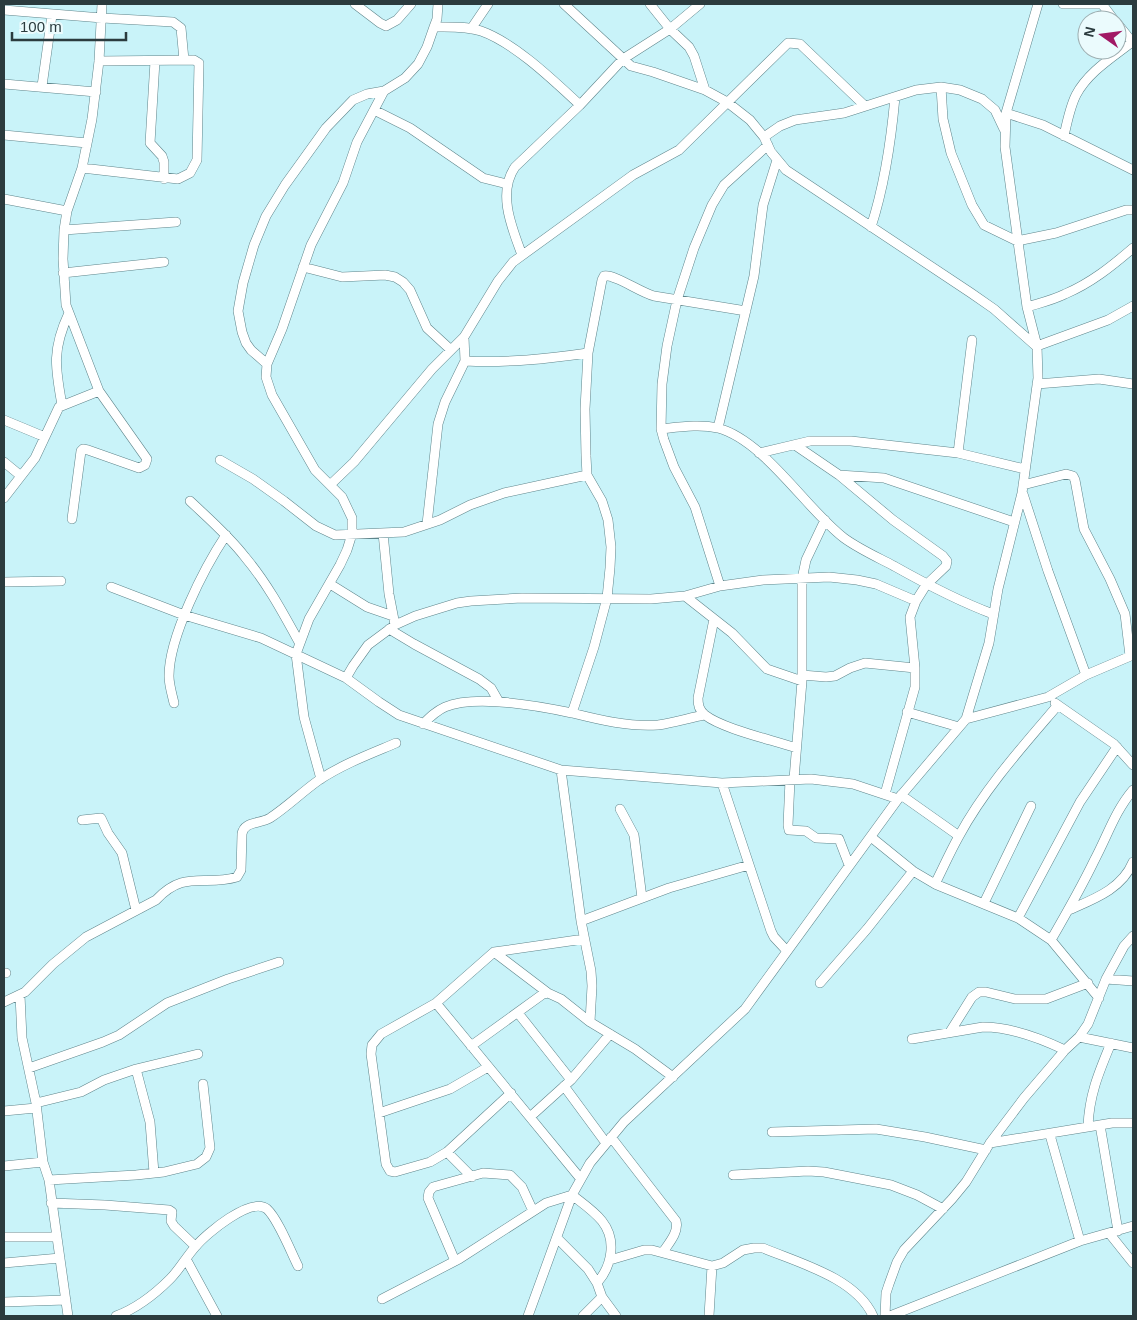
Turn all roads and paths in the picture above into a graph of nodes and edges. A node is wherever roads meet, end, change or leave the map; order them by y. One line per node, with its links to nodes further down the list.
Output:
1 (102, 4): 14 (street)
2 (355, 4): 3 (street)
3 (411, 4)
4 (438, 4): 15 (street)
5 (488, 4): 16 (street)
6 (564, 4): 19 (street)
7 (650, 4): 17 (street)
8 (700, 4): 17 (street)
9 (1038, 4): 34 (street)
10 (1063, 4): 11 (street)
11 (1102, 4)
12 (4, 10): 13 (street)
13 (52, 15): 14 (street); 24 (street)
14 (102, 18): 20 (street); 21 (street)
15 (434, 27): 16 (street); 27 (street)
16 (470, 29): 31 (street)
17 (670, 29): 19 (street); 26 (street)
18 (1133, 42): 37 (street)
19 (623, 59): 26 (street); 31 (street)
20 (184, 60): 22 (street); 43 (street)
21 (99, 61): 22 (street); 28 (street)
22 (155, 61): 43 (street)
23 (4, 84): 24 (street)
24 (42, 86): 28 (street)
25 (941, 87): 29 (street); 35 (street); 51 (street)
26 (705, 90): 30 (street)
27 (384, 91): 33 (street); 68 (street)
28 (96, 92): 39 (street)
29 (895, 97): 32 (street); 49 (street)
30 (727, 102): 32 (street); 38 (street); 53 (street)
31 (580, 105): 44 (street)
32 (865, 106): 38 (street)
33 (374, 110): 44 (street); 55 (street)
34 (1006, 112): 35 (street); 37 (street)
35 (1004, 130): 51 (street)
36 (4, 135): 39 (street)
37 (1064, 136): 42 (street)
38 (766, 141): 40 (street); 57 (street)
39 (87, 143): 41 (street)
40 (777, 160): 49 (street); 60 (street)
41 (82, 168): 43 (street); 47 (street)
42 (1133, 170)
43 (164, 179)
44 (507, 184): 53 (street)
45 (4, 199): 47 (street)
46 (1133, 210): 51 (street)
47 (68, 211): 50 (street)
48 (176, 222): 50 (street)
49 (871, 227): 64 (street)
50 (64, 230): 56 (street)
51 (1018, 241): 59 (street)
52 (1133, 248): 59 (street)
53 (522, 255): 62 (street)
54 (164, 262): 56 (street)
55 (303, 268): 65 (street); 68 (street)
56 (63, 273): 61 (street)
57 (677, 300): 60 (street); 66 (street); 75 (street)
58 (1133, 306): 64 (street)
59 (1027, 307): 64 (street)
60 (746, 311): 74 (street)
61 (69, 313): 71 (street); 72 (street)
62 (464, 338): 65 (street); 67 (street)
63 (972, 340): 79 (street)
64 (1037, 346): 69 (street)
65 (451, 350): 86 (street)
66 (588, 352): 67 (street); 84 (street)
67 (465, 361): 93 (street)
68 (267, 364): 86 (street)
69 (1037, 384): 70 (street); 82 (street)
70 (1133, 384)
71 (100, 390): 72 (street); 90 (street)
72 (62, 405): 76 (street)
73 (4, 420): 76 (street)
74 (718, 428): 75 (street); 78 (street)
75 (661, 429): 103 (street)
76 (45, 437): 85 (street)
77 (795, 445): 78 (street); 79 (street); 83 (street)
78 (759, 453): 91 (street)
79 (958, 453): 82 (street)
80 (220, 460): 95 (street)
81 (4, 462): 85 (street)
82 (1025, 469): 87 (street)
83 (839, 474): 92 (street); 101 (street)
84 (587, 475): 93 (street); 105 (street)
85 (22, 476): 88 (street)
86 (330, 485): 95 (street)
87 (1022, 489): 92 (street); 113 (street); 115 (street)
88 (4, 498)
89 (190, 501): 96 (street)
90 (72, 519)
91 (825, 520): 97 (street); 101 (street)
92 (1014, 522): 107 (street)
93 (427, 524): 94 (street)
94 (383, 533): 95 (street); 110 (street)
95 (352, 534): 100 (street)
96 (226, 536): 108 (street); 111 (street)
97 (802, 579): 103 (street); 106 (street); 117 (street)
98 (61, 581): 99 (street)
99 (4, 582)
100 (330, 584): 110 (street); 111 (street)
101 (926, 585): 106 (street); 107 (street)
102 (111, 586): 108 (street)
103 (720, 586): 104 (street)
104 (685, 596): 105 (street); 109 (street)
105 (607, 598): 110 (street); 123 (street)
106 (916, 601): 114 (street)
107 (994, 614): 125 (street)
108 (184, 615): 112 (street); 120 (street)
109 (714, 618): 117 (street); 124 (street)
110 (392, 623): 116 (street); 119 (street)
111 (300, 642): 112 (street)
112 (296, 654): 116 (street); 133 (street)
113 (1132, 656): 115 (street)
114 (915, 668): 117 (street); 122 (street)
115 (1086, 675): 118 (street)
116 (346, 678): 126 (street)
117 (802, 678): 129 (street)
118 (1048, 698): 121 (street); 125 (street)
119 (499, 702): 123 (street); 126 (street)
120 (174, 703)
121 (1058, 705): 130 (street); 142 (street)
122 (906, 712): 127 (street); 137 (street)
123 (572, 713): 124 (street)
124 (704, 714): 129 (street)
125 (966, 719): 127 (street)
126 (423, 724): 132 (street)
127 (959, 727): 138 (street)
128 (396, 743): 133 (street)
129 (796, 748): 134 (street)
130 (1117, 748): 131 (street); 153 (street)
131 (1133, 765)
132 (561, 770): 135 (street); 154 (street)
133 (321, 779): 151 (street)
134 (792, 779): 135 (street); 137 (street); 146 (street)
135 (722, 783): 145 (street)
136 (1133, 790): 152 (street)
137 (885, 794): 138 (street)
138 (899, 797): 142 (street); 143 (street)
139 (1031, 806): 150 (street)
140 (620, 809): 149 (street)
141 (82, 820): 151 (street)
142 (959, 836): 148 (street)
143 (871, 837): 146 (street); 147 (street)
144 (1133, 862): 152 (street)
145 (749, 865): 149 (street); 158 (street)
146 (849, 866): 158 (street)
147 (913, 871): 148 (street); 163 (street)
148 (935, 884): 150 (street)
149 (642, 898): 154 (street)
150 (984, 903): 153 (street)
151 (136, 910): 166 (street)
152 (1069, 910): 157 (street)
153 (1018, 918): 157 (street)
154 (581, 922): 156 (street)
155 (1133, 936): 161 (street)
156 (584, 939): 159 (street); 171 (street)
157 (1051, 940): 164 (street)
158 (787, 951): 184 (street)
159 (494, 952): 165 (street); 169 (street)
160 (280, 962): 182 (street)
161 (1106, 979): 162 (street); 167 (street)
162 (1133, 981)
163 (820, 983)
164 (1088, 983): 167 (street); 172 (street)
165 (548, 993): 170 (street); 171 (street)
166 (20, 995): 168 (street); 182 (street)
167 (1099, 998): 174 (street)
168 (4, 1002)
169 (436, 1003): 177 (street); 190 (street)
170 (518, 1013): 177 (street); 185 (street)
171 (590, 1022): 173 (street)
172 (950, 1032): 175 (street); 179 (street)
173 (610, 1034): 184 (street); 185 (street)
174 (1079, 1037): 176 (street); 179 (street)
175 (912, 1039)
176 (1112, 1043): 178 (street); 194 (street)
177 (471, 1046): 181 (street)
178 (1133, 1048)
179 (1065, 1050): 198 (street)
180 (198, 1054): 183 (street)
181 (488, 1067): 187 (street); 190 (street)
182 (28, 1068): 188 (street)
183 (136, 1069): 188 (street); 202 (street)
184 (673, 1077): 197 (street)
185 (568, 1083): 191 (street); 197 (street)
186 (203, 1084): 202 (street)
187 (511, 1093): 191 (street); 199 (street)
188 (36, 1106): 189 (street); 200 (street)
189 (4, 1111)
190 (380, 1113): 199 (street)
191 (530, 1117): 205 (street)
192 (1133, 1124): 193 (street)
193 (1100, 1126): 194 (street); 212 (street)
194 (1088, 1127): 196 (street)
195 (772, 1132): 198 (street)
196 (1050, 1135): 198 (street); 216 (street)
197 (608, 1140): 205 (street); 218 (street)
198 (988, 1147): 209 (street)
199 (447, 1152): 204 (street)
200 (43, 1162): 201 (street); 206 (street)
201 (4, 1166)
202 (154, 1173): 206 (street)
203 (733, 1175): 209 (street)
204 (472, 1176): 210 (street); 222 (street)
205 (580, 1178): 207 (street)
206 (49, 1180): 208 (street)
207 (572, 1195): 210 (street); 215 (street); 221 (street)
208 (52, 1203): 214 (street); 217 (street)
209 (942, 1209): 241 (street)
210 (532, 1211): 222 (street)
211 (1133, 1226): 212 (street)
212 (1113, 1232): 216 (street); 224 (street)
213 (4, 1237): 214 (street)
214 (57, 1237): 219 (street)
215 (557, 1238): 227 (street); 237 (street)
216 (1080, 1242): 232 (street)
217 (195, 1246): 220 (street); 225 (street)
218 (663, 1252): 221 (street); 226 (street)
219 (60, 1258): 223 (street); 230 (street)
220 (186, 1259): 235 (street); 236 (street)
221 (610, 1260): 227 (street)
222 (455, 1261): 229 (street)
223 (4, 1263)
224 (1133, 1263)
225 (298, 1266)
226 (712, 1266): 233 (street); 240 (street)
227 (597, 1283): 228 (street)
228 (602, 1297): 238 (street); 239 (street)
229 (382, 1298)
230 (66, 1300): 231 (street); 234 (street)
231 (4, 1302)
232 (906, 1314): 242 (street)
233 (711, 1315)
234 (68, 1316)
235 (116, 1316)
236 (217, 1316)
237 (528, 1316)
238 (583, 1316)
239 (616, 1316)
240 (873, 1316)
241 (885, 1316)
242 (890, 1316)

